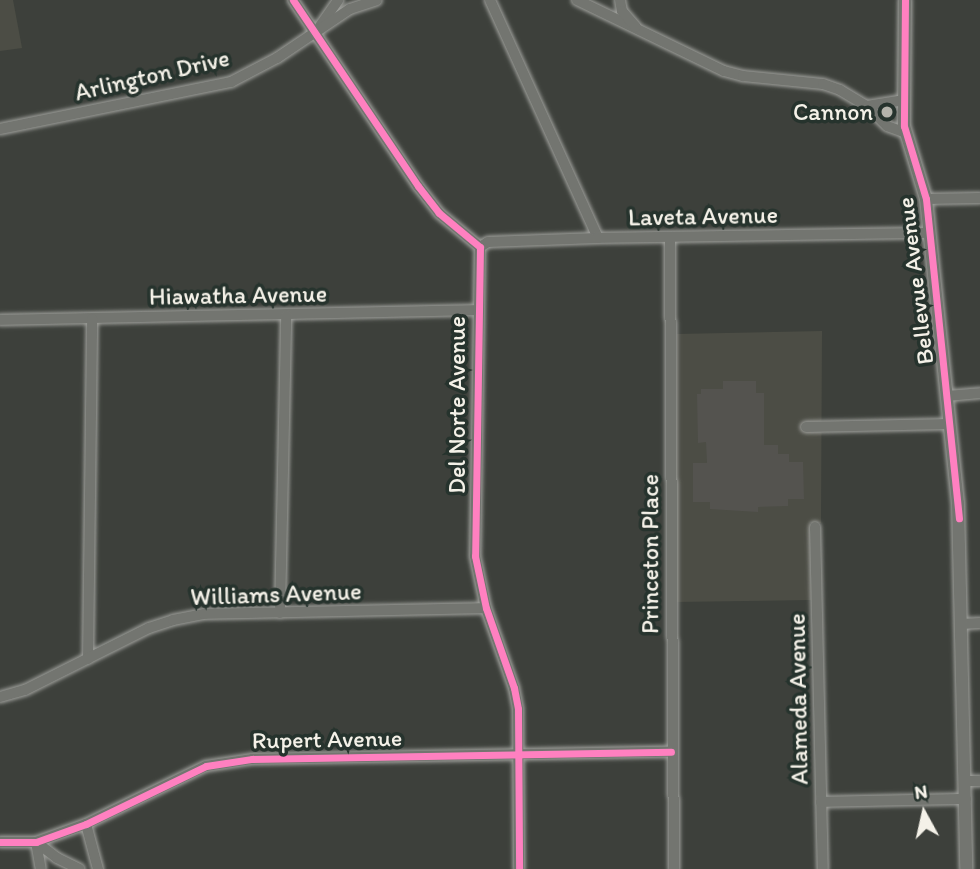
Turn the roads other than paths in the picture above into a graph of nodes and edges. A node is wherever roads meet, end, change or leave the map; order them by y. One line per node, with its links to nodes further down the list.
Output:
1 (293, 0): 9 (street)
2 (338, 0): 9 (street)
3 (377, 0): 9 (street, Arlington Drive)
4 (490, 0): 17 (street)
5 (577, 0): 8 (street)
6 (620, 0): 8 (street)
7 (905, 0): 10 (street, Bellevue Avenue)
8 (640, 31): 11 (street)
9 (314, 34): 12 (street, Arlington Drive); 19 (street)
10 (905, 100): 11 (street); 13 (street, Bellevue Avenue)
11 (867, 106): 13 (street)
12 (0, 129)
13 (906, 133): 15 (street, Bellevue Avenue)
14 (980, 198): 15 (street)
15 (926, 199): 16 (street, Bellevue Avenue)
16 (929, 233): 18 (street, Laveta Avenue); 25 (street, Bellevue Avenue)
17 (598, 238): 18 (street, Laveta Avenue); 19 (street, Laveta Avenue)
18 (670, 238): 35 (street, Princeton Place)
19 (480, 247): 20 (street, Del Norte Avenue)
20 (477, 310): 21 (street, Hiawatha Avenue); 29 (street, Del Norte Avenue)
21 (286, 316): 22 (street, Hiawatha Avenue); 30 (street)
22 (92, 319): 23 (street, Hiawatha Avenue); 33 (street)
23 (0, 320)
24 (980, 393): 25 (street)
25 (947, 396): 26 (street, Bellevue Avenue)
26 (950, 424): 27 (street); 32 (street, Bellevue Avenue)
27 (806, 427)
28 (815, 527): 40 (street, Alameda Avenue)
29 (486, 608): 30 (street, Williams Avenue); 36 (street, Del Norte Avenue)
30 (280, 613): 33 (street, Williams Avenue)
31 (980, 623): 32 (street)
32 (961, 624): 37 (street, Bellevue Avenue)
33 (88, 659): 34 (street, Williams Avenue)
34 (0, 697)
35 (671, 752): 36 (street, Rupert Avenue); 48 (street, Princeton Place)
36 (517, 755): 41 (street, Rupert Avenue); 47 (street, Del Norte Avenue)
37 (965, 781): 38 (street); 39 (street, Bellevue Avenue)
38 (980, 781)
39 (966, 799): 40 (street); 50 (street, Bellevue Avenue)
40 (821, 802): 49 (street, Alameda Avenue)
41 (86, 824): 43 (street, Rupert Avenue); 46 (street)
42 (0, 842): 43 (street, Rupert Avenue)
43 (36, 842): 44 (street); 45 (street)
44 (41, 869)
45 (80, 869)
46 (98, 869)
47 (519, 869)
48 (674, 869)
49 (823, 869)
50 (967, 869)

